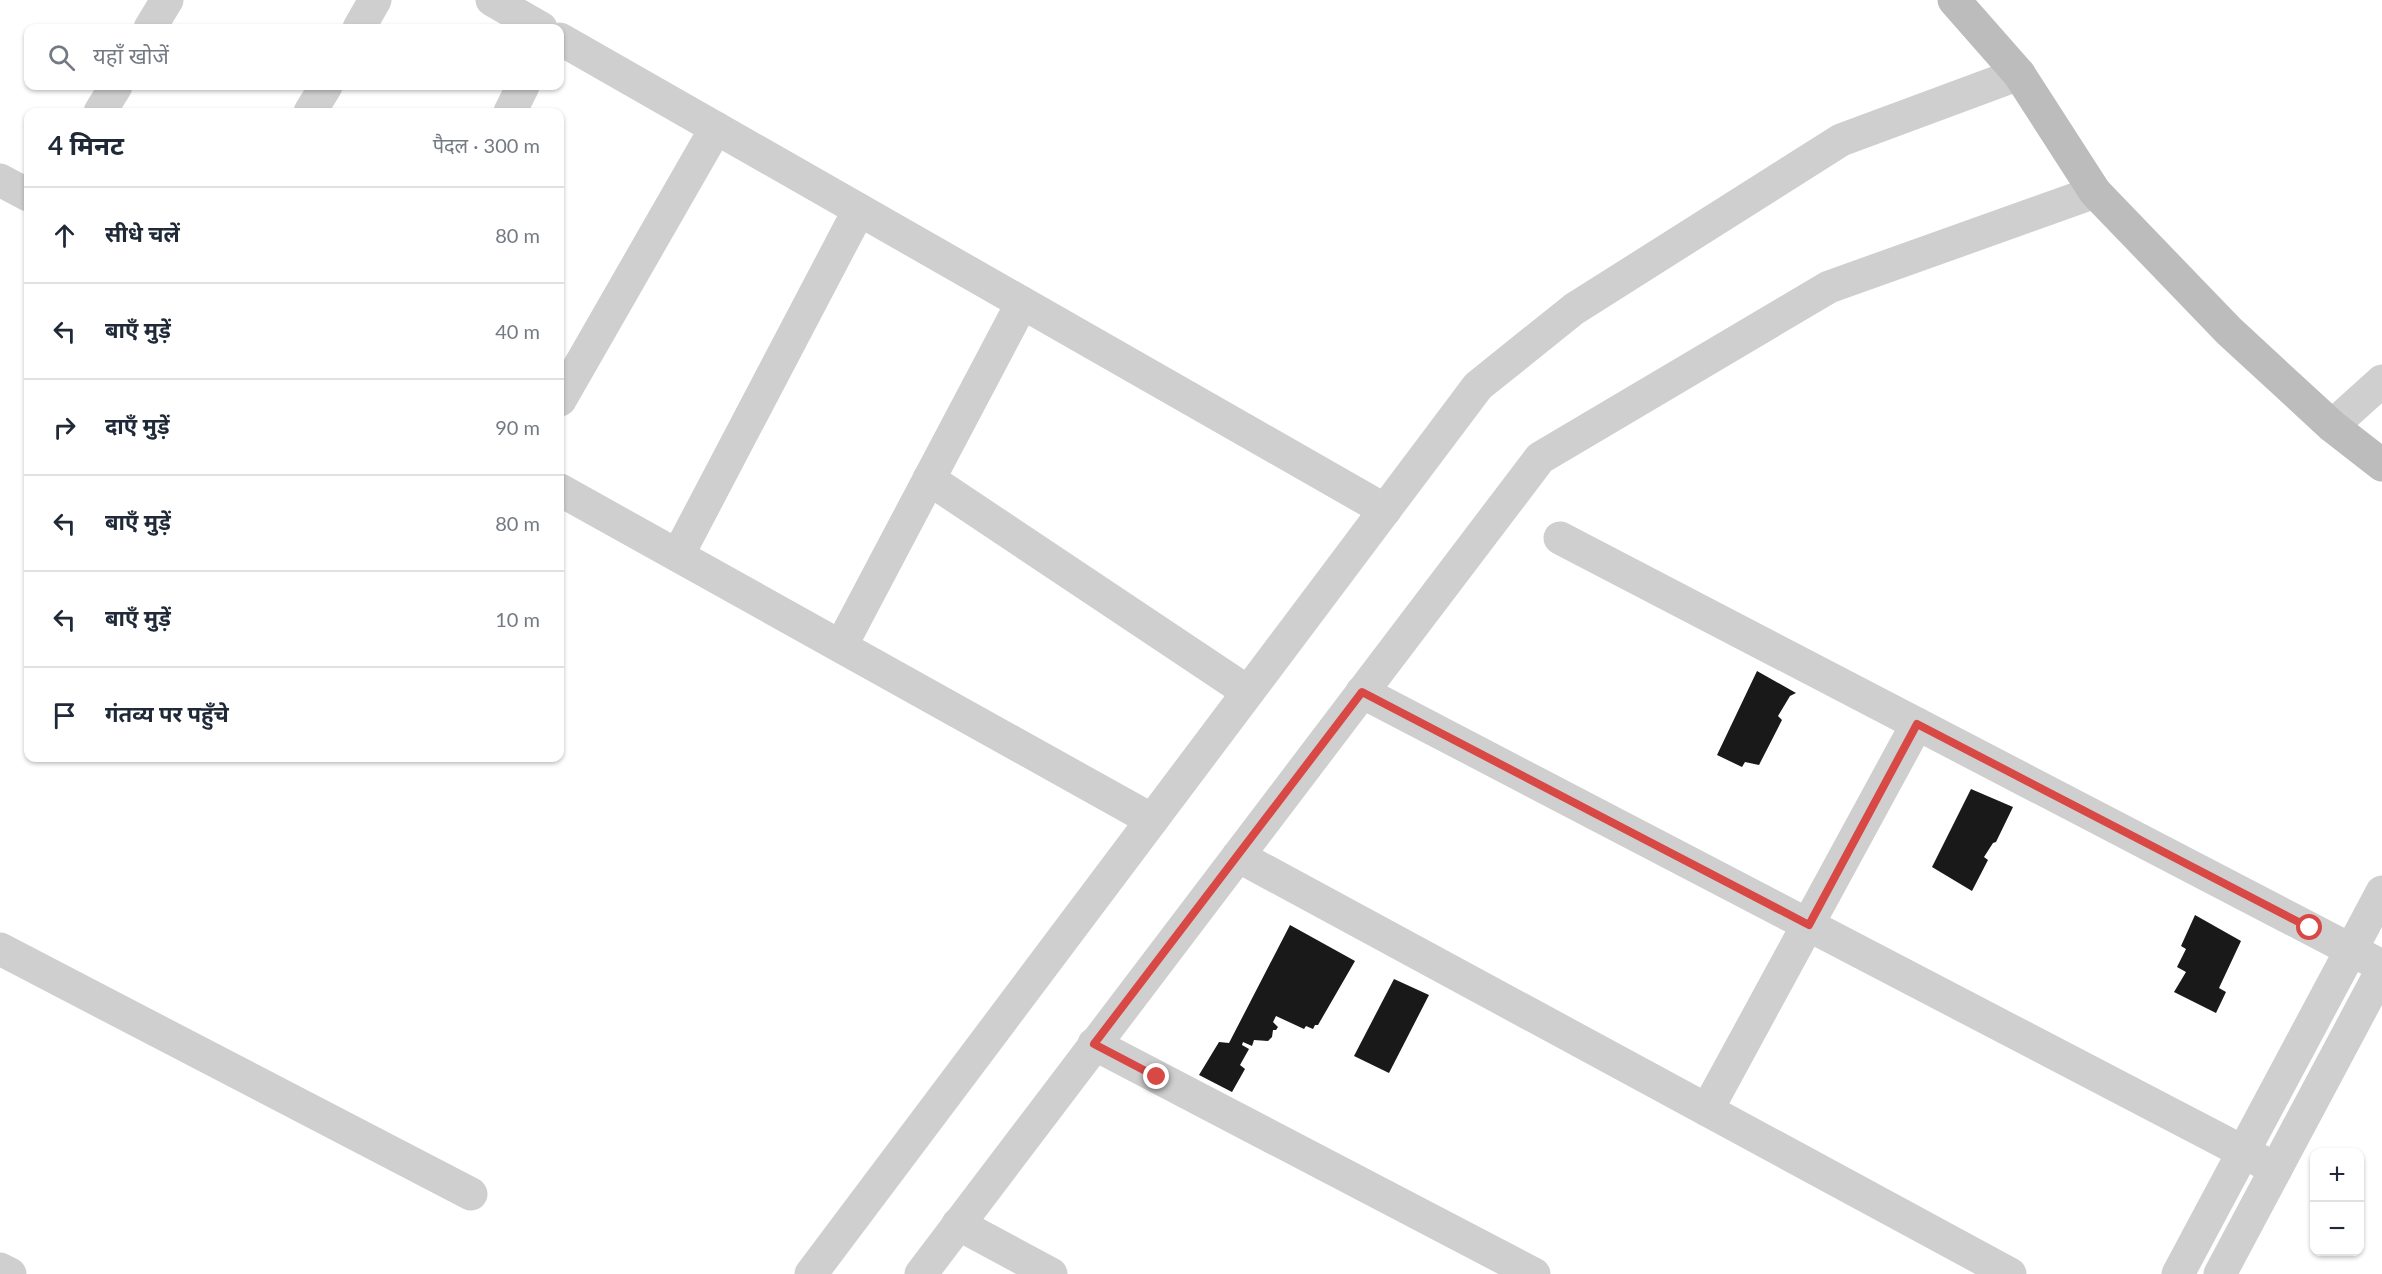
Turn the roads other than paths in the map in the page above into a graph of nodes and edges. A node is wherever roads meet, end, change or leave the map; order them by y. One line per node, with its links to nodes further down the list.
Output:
1 (167, 0): 5 (street)
2 (375, 0): 6 (street)
3 (492, 0): 7 (street)
4 (1954, 0): 9 (street)
5 (152, 24)
6 (361, 24)
7 (534, 24)
8 (564, 41): 16 (street)
9 (2019, 74): 18 (street); 28 (street)
10 (114, 90): 13 (street)
11 (324, 90): 14 (street)
12 (521, 90): 15 (street)
13 (103, 108)
14 (312, 108)
15 (512, 108)
16 (716, 129): 20 (street); 23 (street)
17 (0, 180): 19 (street)
18 (2095, 192): 24 (street); 32 (street)
19 (24, 193)
20 (859, 210): 21 (street); 30 (street)
21 (1022, 303): 26 (street); 28 (street)
22 (2382, 381): 24 (street)
23 (564, 393)
24 (2332, 426): 25 (street)
25 (2382, 465)
26 (929, 479): 31 (street); 33 (street)
27 (564, 492): 30 (street)
28 (1385, 510): 33 (street)
29 (1560, 538): 34 (street)
30 (678, 555): 31 (street)
31 (841, 646): 35 (street)
32 (1362, 692): 36 (street); 38 (street)
33 (1248, 693): 35 (street)
34 (1917, 724): 38 (street); 40 (street)
35 (1152, 820): 50 (street)
36 (1238, 856): 42 (street); 43 (street)
37 (2382, 892): 40 (street)
38 (1809, 925): 43 (street); 44 (street)
39 (0, 949): 46 (street)
40 (2351, 950): 41 (street); 44 (street)
41 (2382, 968): 45 (street)
42 (1094, 1044): 47 (street); 53 (street)
43 (1707, 1110): 54 (street)
44 (2244, 1152): 45 (street); 55 (street)
45 (2276, 1169): 56 (street)
46 (471, 1194)
47 (958, 1224): 51 (street); 52 (street)
48 (0, 1269): 49 (street)
49 (9, 1274)
50 (810, 1274)
51 (921, 1274)
52 (1051, 1274)
53 (1534, 1274)
54 (2010, 1274)
55 (2178, 1274)
56 (2220, 1274)

